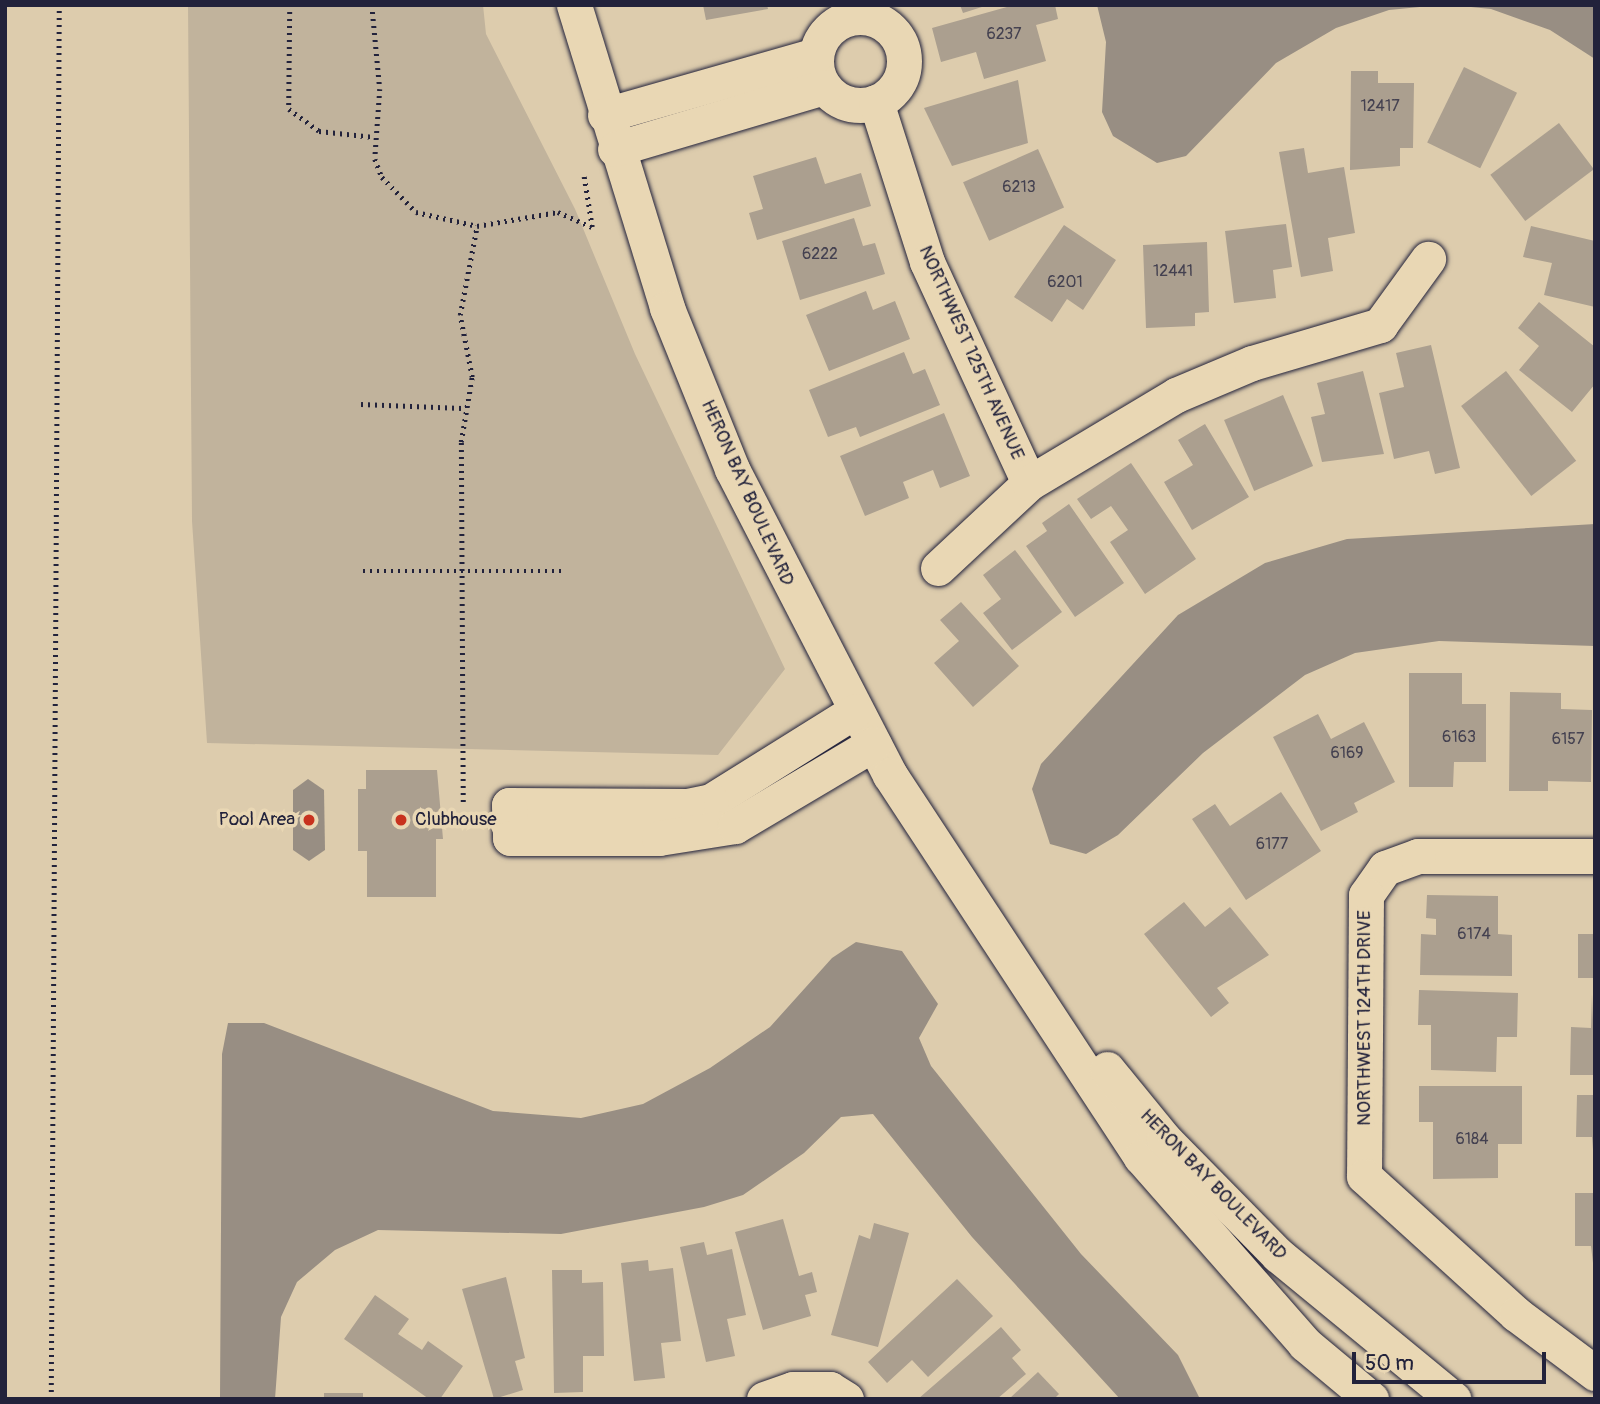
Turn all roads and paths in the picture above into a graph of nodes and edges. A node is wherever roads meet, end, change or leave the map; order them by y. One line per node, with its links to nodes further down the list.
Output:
1 (59, 5): 28 (path)
2 (290, 5): 9 (path)
3 (372, 5): 9 (path)
4 (573, 5): 8 (street, HERON BAY BOULEVARD)
5 (847, 11): 6 (street); 7 (street)
6 (820, 71): 7 (street); 8 (street); 10 (street)
7 (876, 102): 16 (street, NORTHWEST 125TH AVENUE)
8 (605, 115): 10 (street, HERON BAY BOULEVARD)
9 (373, 137): 12 (path)
10 (615, 149): 21 (street, HERON BAY BOULEVARD)
11 (584, 177): 12 (path)
12 (477, 226): 15 (path)
13 (1428, 259): 16 (street)
14 (361, 404): 15 (path)
15 (462, 408): 20 (path)
16 (1029, 483): 17 (street)
17 (938, 568)
18 (562, 570): 20 (path)
19 (363, 571): 20 (path)
20 (466, 571): 23 (path)
21 (855, 711): 22 (street, HERON BAY BOULEVARD); 22 (street)
22 (873, 744): 25 (street, HERON BAY BOULEVARD)
23 (463, 802)
24 (1595, 856): 26 (street, NORTHWEST 124TH DRIVE)
25 (1002, 942): 30 (street, HERON BAY BOULEVARD); 31 (street, HERON BAY BOULEVARD)
26 (1595, 1373)
27 (838, 1394): 29 (street)
28 (51, 1399)
29 (764, 1399)
30 (1371, 1399)
31 (1453, 1399)

